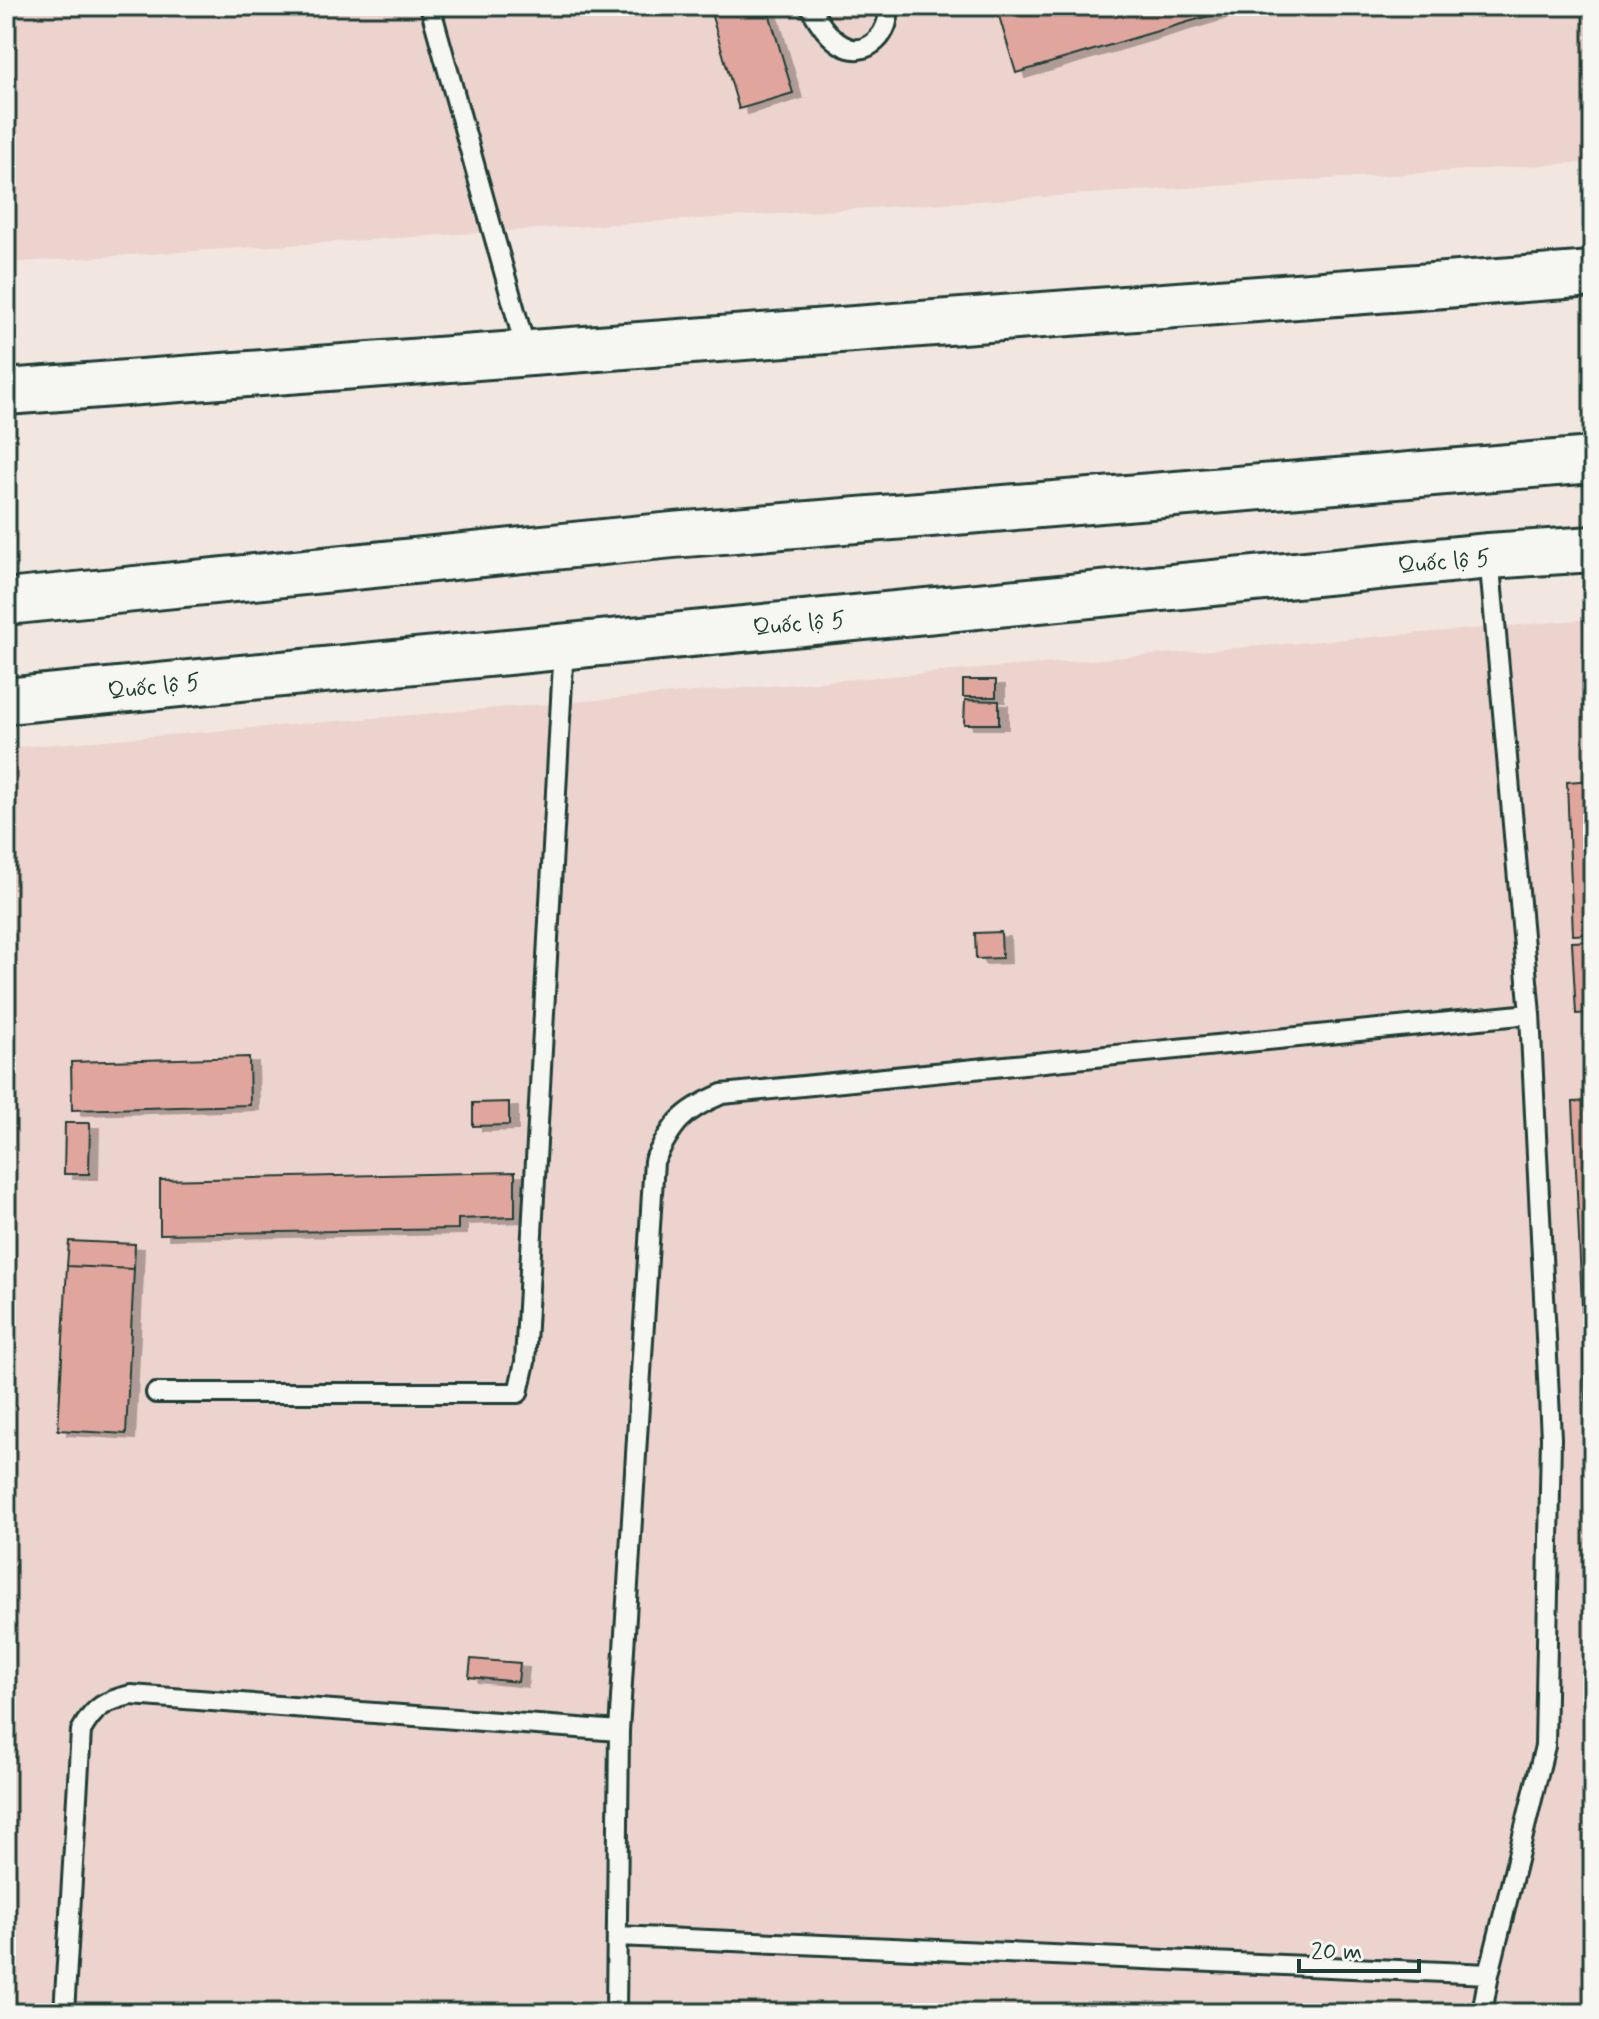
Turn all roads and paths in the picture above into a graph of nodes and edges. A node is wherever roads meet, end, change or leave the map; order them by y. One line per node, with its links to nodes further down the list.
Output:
1 (430, 6): 5 (lane)
2 (810, 6): 3 (lane)
3 (888, 6)
4 (1593, 274): 5 (highway)
5 (527, 354): 6 (highway)
6 (6, 392)
7 (1593, 460): 10 (highway)
8 (1593, 549): 9 (highway, Quốc lộ 5)
9 (1489, 556): 11 (highway, Quốc lộ 5); 13 (lane)
10 (6, 602)
11 (564, 645): 12 (highway, Quốc lộ 5); 14 (lane)
12 (6, 701)
13 (1530, 1014): 15 (lane); 17 (lane)
14 (156, 1393)
15 (619, 1731): 16 (lane); 18 (lane)
16 (617, 1936): 17 (lane); 19 (lane)
17 (1489, 1974): 20 (lane)
18 (64, 2013)
19 (616, 2013)
20 (1482, 2013)

